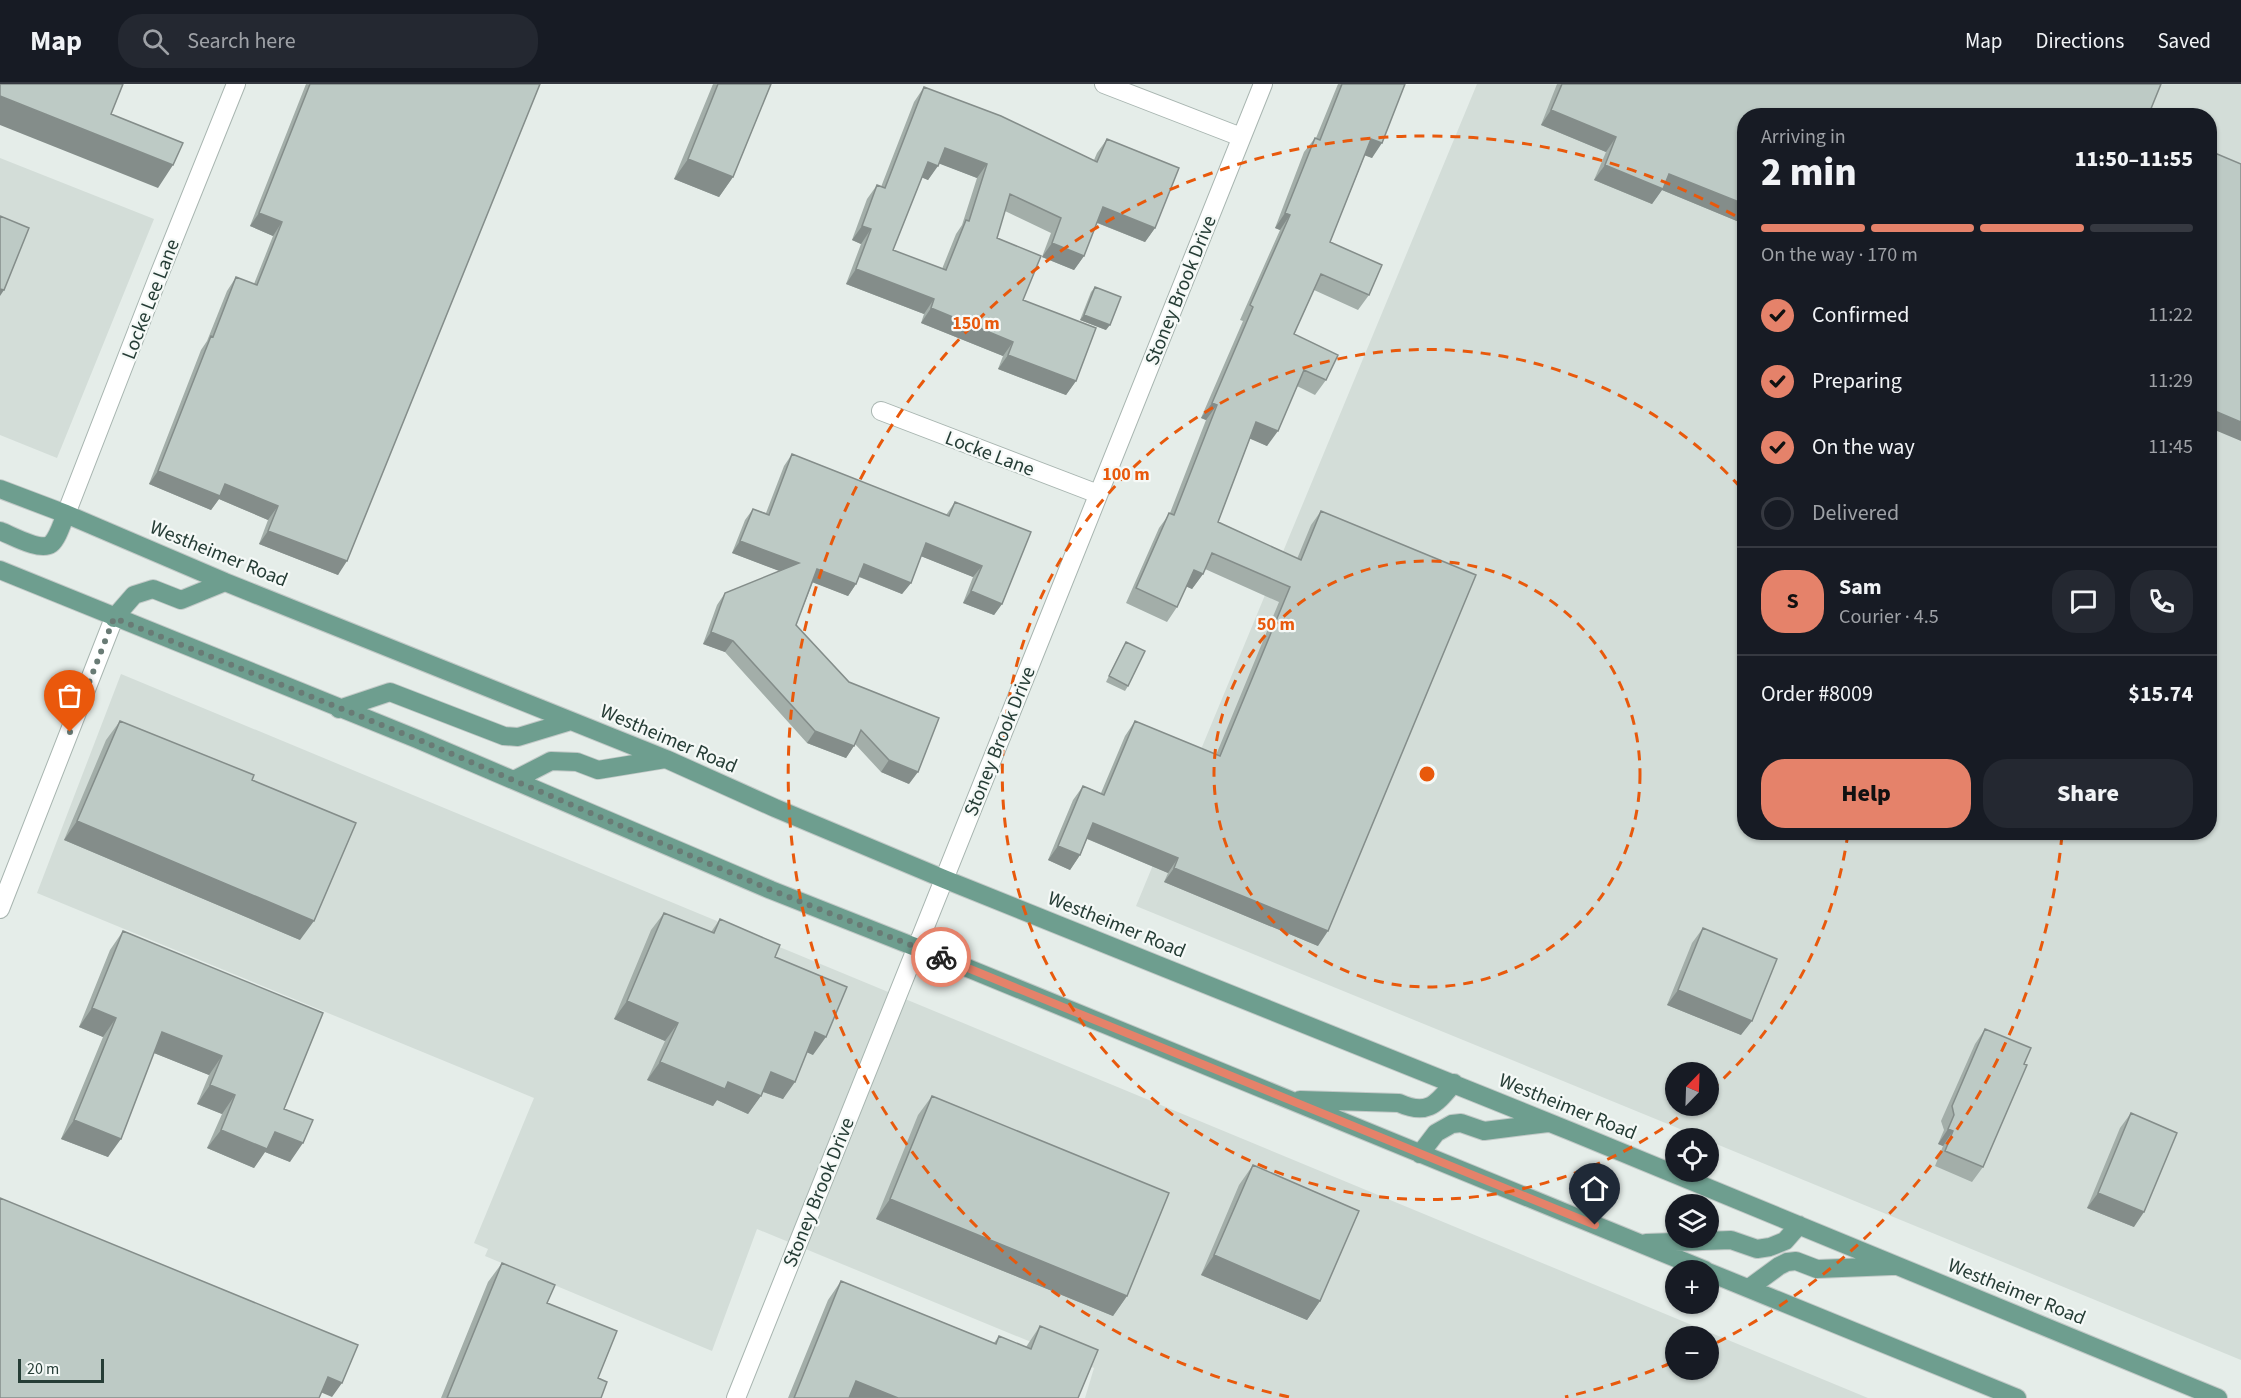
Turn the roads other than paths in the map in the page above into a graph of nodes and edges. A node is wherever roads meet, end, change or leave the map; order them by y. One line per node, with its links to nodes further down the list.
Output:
1 (236, 84): 8 (street, Locke Lee Lane)
2 (1104, 84): 4 (street)
3 (1263, 84): 4 (street, Stoney Brook Drive)
4 (1241, 137): 7 (street, Stoney Brook Drive)
5 (881, 411): 7 (street, Locke Lane)
6 (0, 489): 8 (main road, Westheimer Road)
7 (1098, 494): 17 (street, Stoney Brook Drive)
8 (66, 514): 9 (main road); 11 (main road, Westheimer Road)
9 (0, 531)
10 (0, 570): 12 (main road)
11 (225, 582): 12 (main road); 14 (main road, Westheimer Road)
12 (114, 618): 13 (main road); 18 (street)
13 (339, 708): 14 (main road); 16 (main road)
14 (571, 721): 15 (main road, Westheimer Road)
15 (666, 759): 16 (main road); 17 (main road, Westheimer Road)
16 (514, 780): 19 (main road)
17 (944, 879): 19 (street, Stoney Brook Drive); 20 (main road, Westheimer Road)
18 (0, 909)
19 (917, 947): 21 (main road); 30 (street, Stoney Brook Drive)
20 (1454, 1083): 21 (main road); 22 (main road, Westheimer Road)
21 (1290, 1100): 23 (main road)
22 (1550, 1123): 23 (main road); 24 (main road, Westheimer Road)
23 (1420, 1154): 25 (main road)
24 (1799, 1225): 25 (main road); 27 (main road, Westheimer Road)
25 (1639, 1243): 26 (main road)
26 (1680, 1260)
27 (1899, 1266): 29 (main road); 32 (main road, Westheimer Road)
28 (1719, 1276): 29 (main road)
29 (1749, 1288): 31 (main road)
30 (736, 1398)
31 (2017, 1398)
32 (2218, 1398)

